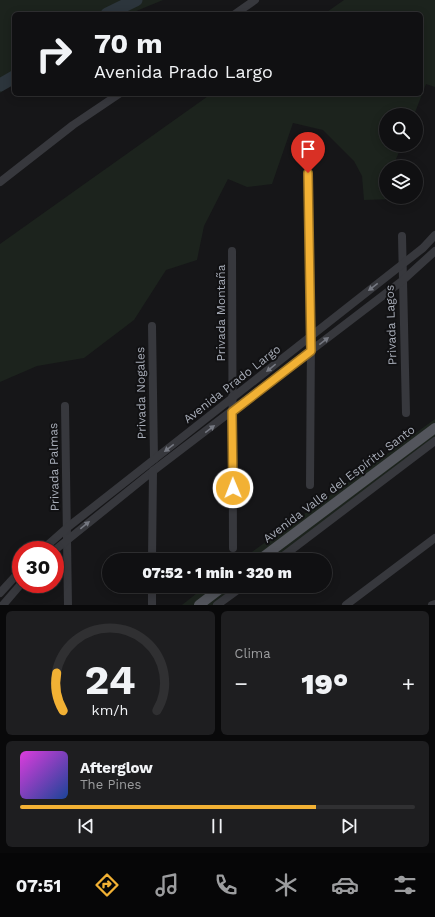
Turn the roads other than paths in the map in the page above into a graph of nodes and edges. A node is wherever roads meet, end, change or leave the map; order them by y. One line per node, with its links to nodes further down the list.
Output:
1 (255, 0): 2 (street)
2 (238, 12)
3 (116, 96): 5 (street)
4 (308, 173): 13 (street)
5 (0, 182)
6 (435, 235): 10 (street, Avenida Prado Largo)
7 (402, 236): 10 (street, Privada Lagos)
8 (232, 251): 15 (street, Privada Montaña)
9 (435, 252): 11 (street, Avenida Prado Largo)
10 (402, 264): 11 (street, Privada Lagos); 13 (street, Avenida Prado Largo, one-way to 13)
11 (402, 281): 14 (street, Avenida Prado Largo, one-way to 11); 18 (street, Privada Lagos)
12 (152, 326): 21 (street, Privada Nogales)
13 (311, 336): 14 (street); 15 (street, Avenida Prado Largo, one-way to 15)
14 (311, 351): 17 (street, Avenida Prado Largo); 23 (street)
15 (233, 399): 17 (street, Privada Montaña); 21 (street, Avenida Prado Largo, one-way to 21)
16 (65, 406): 24 (street, Privada Palmas)
17 (232, 412): 22 (street, Avenida Prado Largo, one-way to 17); 29 (street, Privada Montaña)
18 (406, 413)
19 (435, 428): 31 (main road, Avenida Valle del Espíritu Santo)
20 (435, 441): 32 (street)
21 (154, 459): 24 (street, Avenida Prado Largo)
22 (154, 471): 26 (street, Avenida Prado Largo, one-way to 22); 30 (street)
23 (310, 485)
24 (68, 527): 26 (street, Privada Palmas); 27 (street, Avenida Prado Largo)
25 (435, 538): 44 (street)
26 (67, 540): 28 (street, Avenida Prado Largo); 41 (street, Privada Palmas)
27 (52, 541)
28 (64, 542)
29 (233, 548)
30 (152, 553)
31 (268, 553)
32 (287, 553)
33 (12, 580): 34 (street)
34 (0, 593)
35 (13, 593): 40 (street)
36 (152, 593): 39 (street)
37 (215, 593): 42 (main road)
38 (233, 593): 43 (street)
39 (152, 604)
40 (3, 605)
41 (68, 605)
42 (199, 605)
43 (217, 605)
44 (346, 605)

